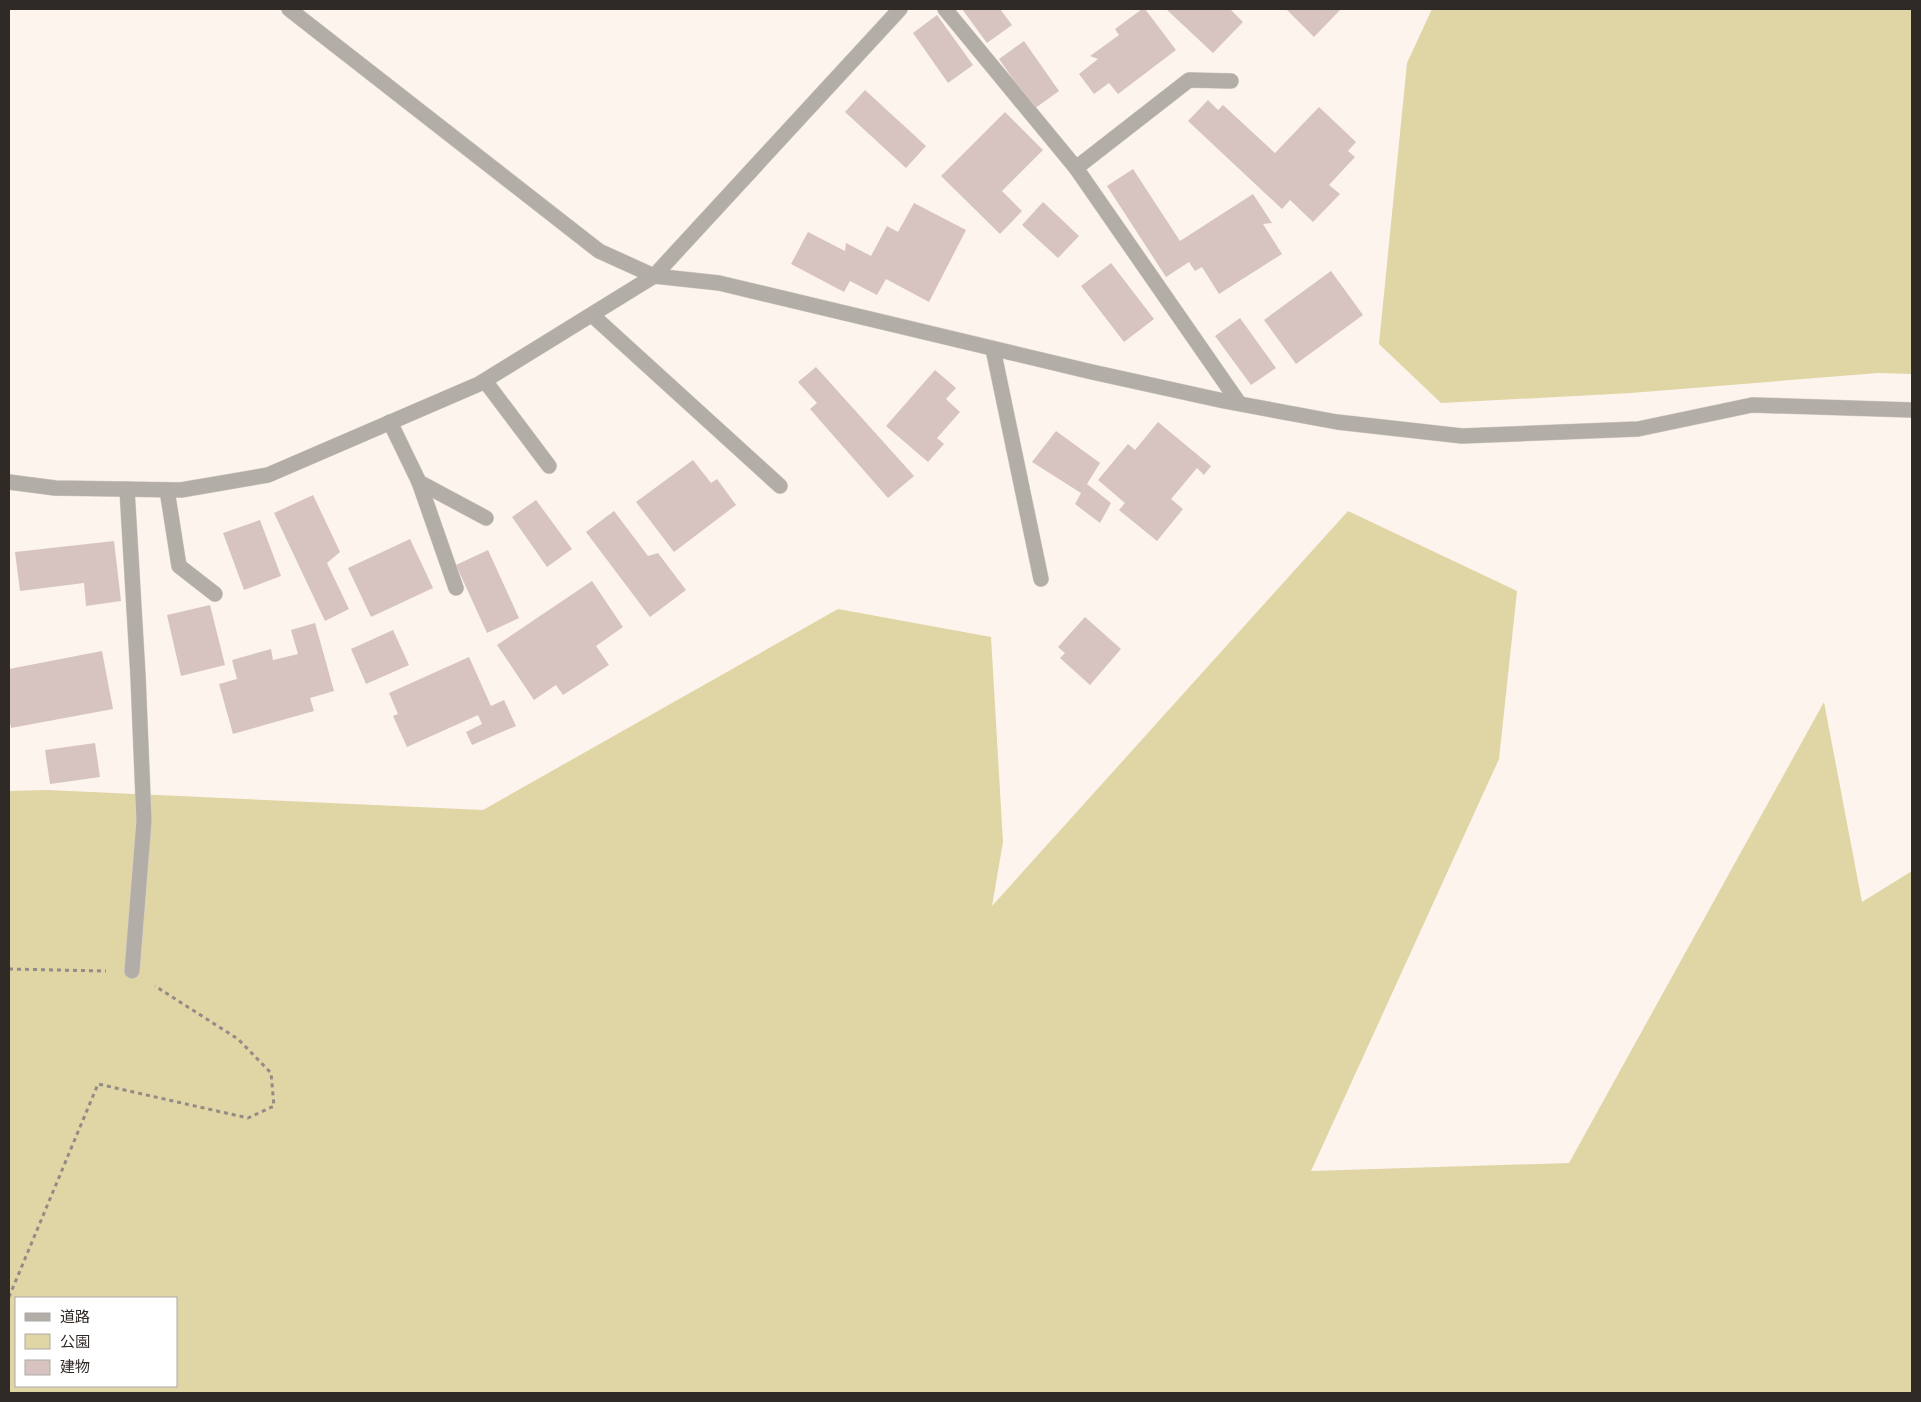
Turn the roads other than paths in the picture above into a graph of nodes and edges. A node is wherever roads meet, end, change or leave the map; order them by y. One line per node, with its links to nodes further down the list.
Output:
1 (289, 9): 6 (street)
2 (900, 9): 6 (street)
3 (945, 9): 5 (street)
4 (1231, 81): 5 (street)
5 (1076, 168): 10 (street)
6 (654, 276): 7 (street); 8 (street)
7 (592, 315): 9 (street); 16 (street)
8 (994, 350): 10 (street); 20 (street)
9 (484, 381): 12 (street); 13 (street)
10 (1239, 404): 11 (street)
11 (1912, 410)
12 (390, 422): 15 (street); 18 (street)
13 (549, 466)
14 (9, 482): 17 (street)
15 (419, 482): 19 (street); 21 (street)
16 (780, 486)
17 (126, 489): 18 (street); 23 (street)
18 (167, 490): 22 (street)
19 (486, 518)
20 (1041, 579)
21 (456, 588)
22 (215, 594)
23 (132, 971)

